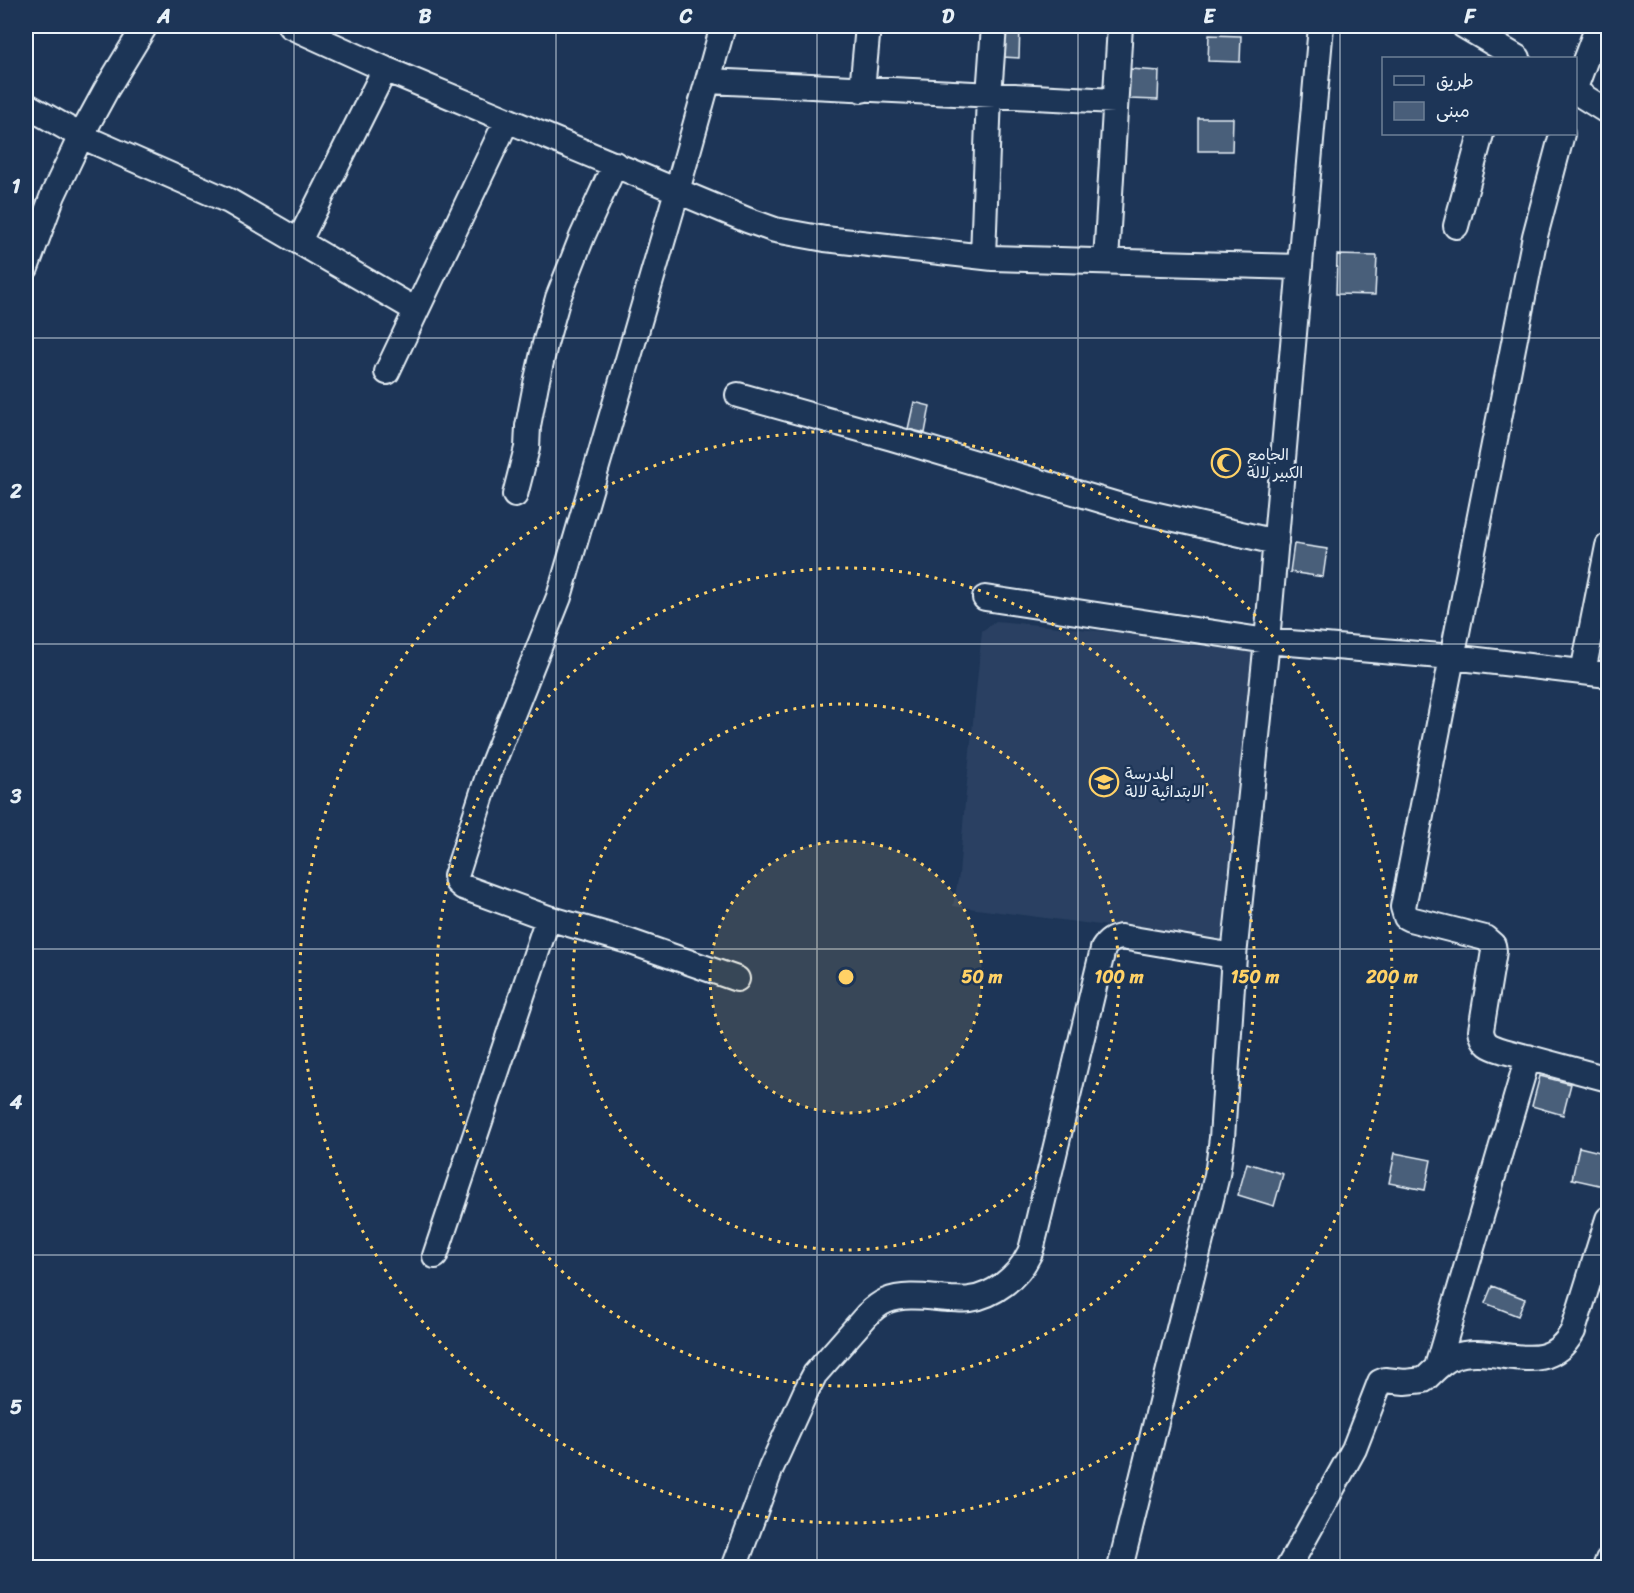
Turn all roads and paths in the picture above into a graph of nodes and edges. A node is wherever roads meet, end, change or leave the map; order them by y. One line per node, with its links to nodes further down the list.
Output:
1 (145, 26): 23 (street)
2 (290, 26): 11 (street)
3 (723, 26): 13 (street)
4 (868, 26): 14 (street)
5 (994, 26): 16 (street)
6 (1120, 26): 17 (street)
7 (1321, 26): 30 (street)
8 (1464, 26): 10 (street)
9 (1598, 26): 12 (street)
10 (1508, 56)
11 (385, 69): 20 (street); 27 (street)
12 (1577, 80)
13 (708, 81): 14 (street); 25 (street)
14 (862, 90): 16 (street)
15 (1577, 93): 19 (street)
16 (989, 95): 17 (street); 28 (street)
17 (1115, 101): 29 (street)
18 (26, 105): 23 (street)
19 (1608, 112)
20 (507, 120): 24 (street); 32 (street)
21 (1481, 135): 26 (street)
22 (1562, 135): 40 (street)
23 (81, 136): 27 (street); 31 (street)
24 (615, 164): 25 (street); 35 (street)
25 (677, 190): 28 (street); 43 (street)
26 (1456, 226)
27 (299, 241): 32 (street)
28 (983, 256): 29 (street)
29 (1106, 261): 30 (street)
30 (1299, 267): 36 (street)
31 (26, 268)
32 (416, 310): 33 (street)
33 (387, 372)
34 (738, 395): 36 (street)
35 (514, 495)
36 (1276, 542): 39 (street)
37 (1608, 546): 41 (street)
38 (985, 598): 39 (street)
39 (1267, 641): 40 (street); 44 (street)
40 (1452, 657): 41 (street); 46 (street)
41 (1583, 672): 42 (street)
42 (1608, 675)
43 (548, 918): 45 (street); 49 (street)
44 (1234, 956): 52 (street); 53 (street)
45 (737, 979)
46 (1528, 1057): 47 (street); 50 (street)
47 (1608, 1079)
48 (1608, 1219): 50 (street)
49 (435, 1256)
50 (1437, 1367): 54 (street)
51 (1608, 1560): 55 (street)
52 (734, 1568)
53 (1120, 1568)
54 (1288, 1568)
55 (1605, 1568)

